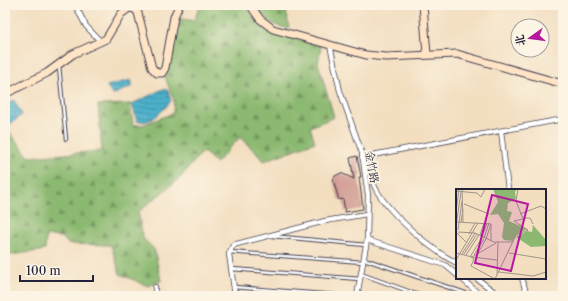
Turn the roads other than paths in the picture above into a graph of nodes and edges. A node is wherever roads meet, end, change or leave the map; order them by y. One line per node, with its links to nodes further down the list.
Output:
1 (75, 5): 6 (street)
2 (179, 5): 5 (main road)
3 (250, 5): 7 (main road)
4 (423, 5): 8 (main road)
5 (125, 8): 6 (main road)
6 (101, 42): 9 (main road)
7 (330, 45): 8 (main road); 15 (street, 金竹路)
8 (426, 54): 10 (main road)
9 (59, 64): 11 (main road); 14 (lane)
10 (563, 84)
11 (5, 94)
12 (563, 119): 13 (street)
13 (501, 130): 15 (street); 16 (street)
14 (66, 139)
15 (363, 159): 17 (street, 金竹路); 22 (street)
16 (508, 189)
17 (367, 214): 18 (street); 19 (street, 金竹路)
18 (270, 235): 19 (lane); 20 (street)
19 (366, 242): 21 (street, 金竹路); 24 (street)
20 (229, 252): 21 (lane); 23 (street)
21 (363, 261): 25 (street, 金竹路); 37 (lane)
22 (456, 262)
23 (231, 269): 25 (lane); 30 (street)
24 (456, 274)
25 (361, 277): 31 (street, 金竹路); 36 (lane)
26 (462, 279): 38 (street)
27 (477, 279): 39 (street)
28 (522, 279): 40 (street)
29 (156, 287): 32 (street)
30 (234, 287): 33 (street); 34 (lane)
31 (357, 295): 35 (street)
32 (155, 296)
33 (235, 296)
34 (348, 296)
35 (365, 296)
36 (422, 296)
37 (474, 296)
38 (481, 296)
39 (500, 296)
40 (527, 296)

